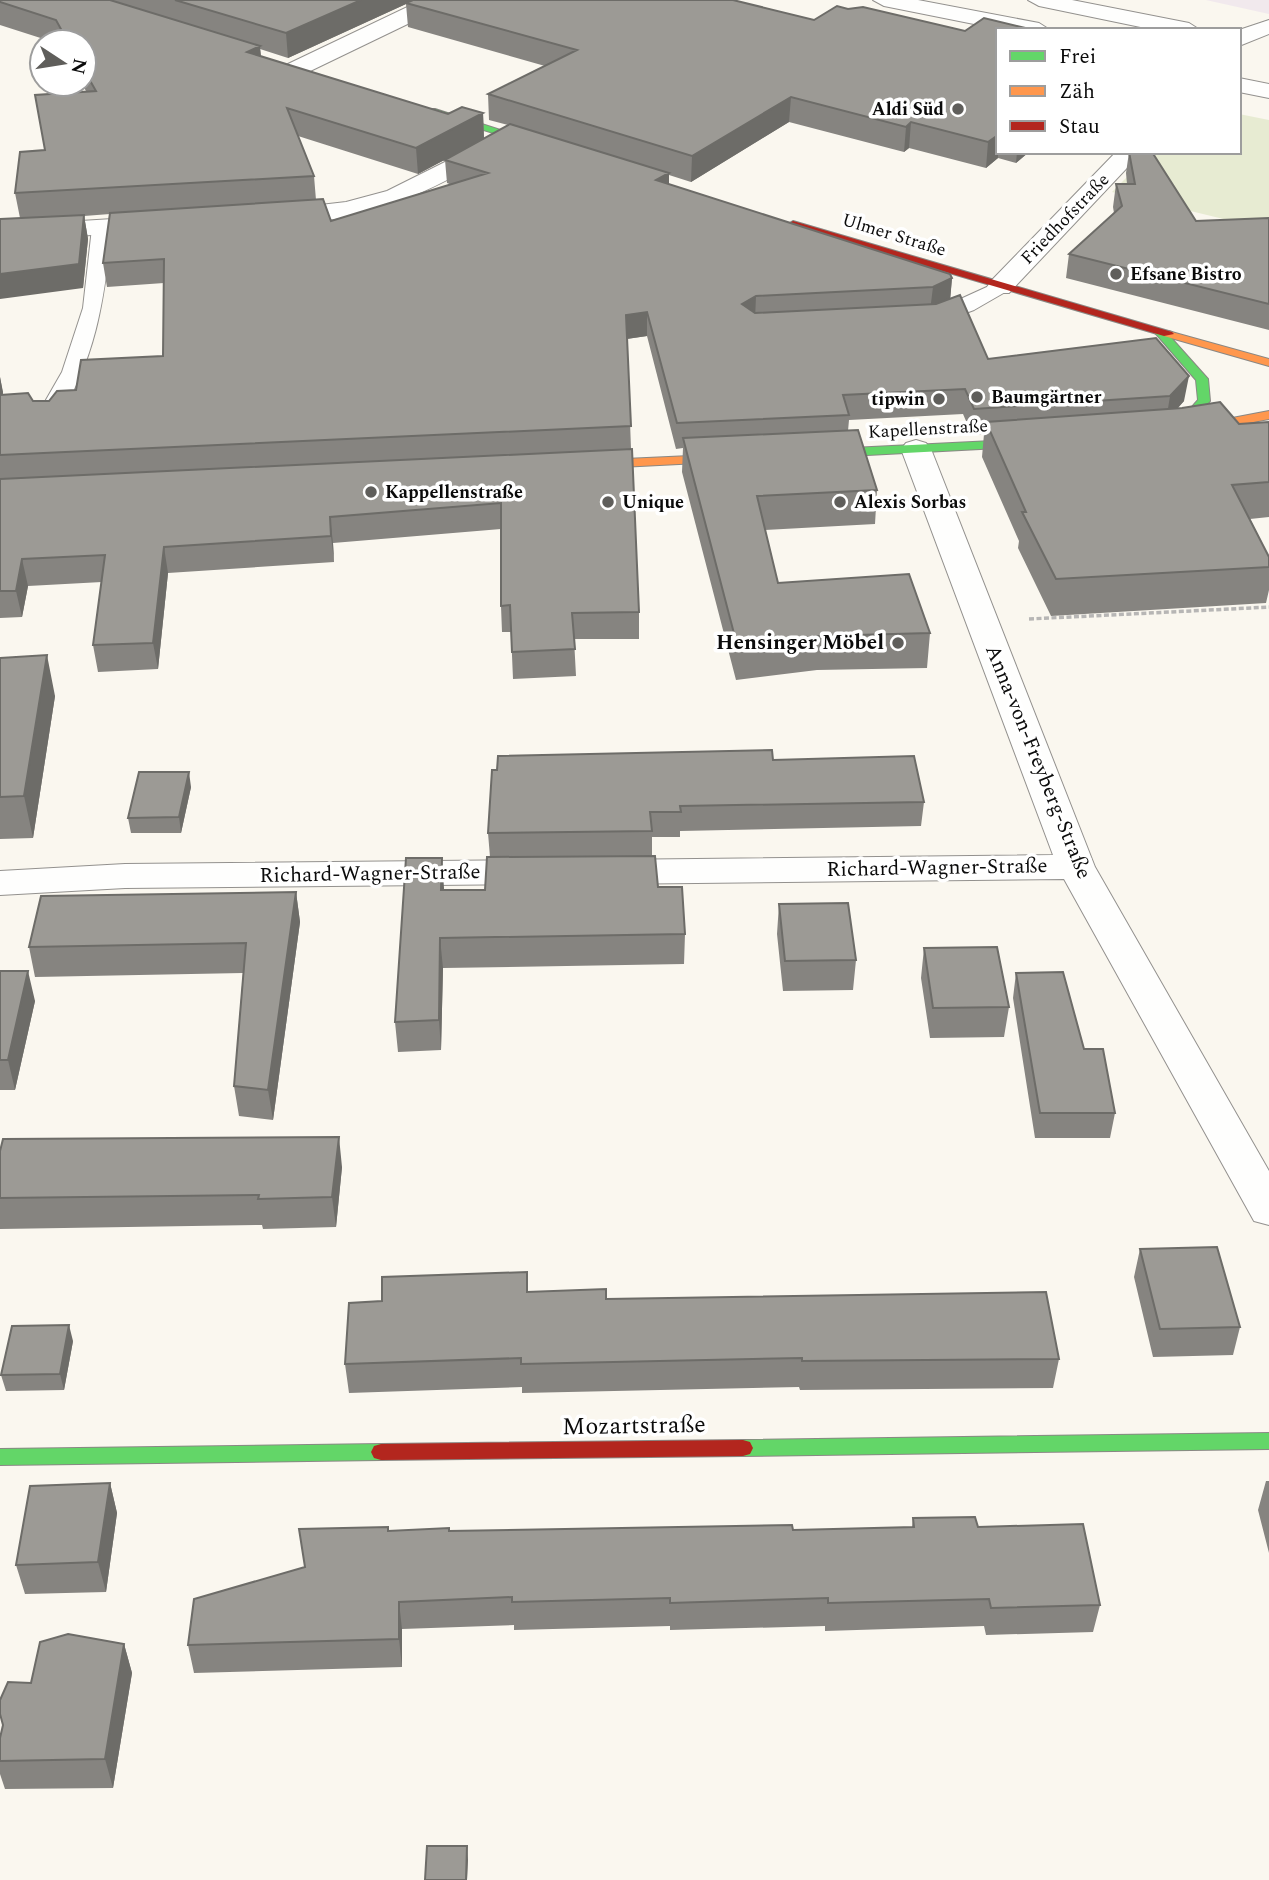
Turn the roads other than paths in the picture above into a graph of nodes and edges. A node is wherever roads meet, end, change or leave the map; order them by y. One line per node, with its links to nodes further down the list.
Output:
1 (439, 0): 8 (street)
2 (884, 0): 5 (street)
3 (1040, 0): 6 (street)
4 (1269, 27): 7 (street)
5 (1029, 28)
6 (1179, 28)
7 (1241, 38)
8 (289, 67): 9 (street)
9 (321, 77)
10 (1241, 85): 11 (street)
11 (1269, 91)
12 (421, 108): 13 (street)
13 (510, 135): 14 (street); 16 (street)
14 (563, 152)
15 (1128, 154): 21 (street, Friedhofstraße)
16 (248, 219)
17 (776, 219): 21 (street, Ulmer Straße)
18 (181, 223): 19 (street)
19 (102, 228): 20 (street); 26 (lane)
20 (0, 234)
21 (1000, 286): 22 (lane); 23 (street, Ulmer Straße)
22 (905, 323)
23 (1161, 333): 24 (street, Ulmer Straße); 25 (street)
24 (1269, 363)
25 (1269, 415)
26 (46, 419)
27 (1051, 442): 28 (street, Kapellenstraße)
28 (916, 449): 29 (street, Kapellenstraße); 32 (street, Anna-von-Freyberg-Straße)
29 (798, 455)
30 (757, 457): 31 (street)
31 (565, 466)
32 (1076, 867): 33 (street, Richard-Wagner-Straße); 34 (street, Anna-von-Freyberg-Straße)
33 (0, 883)
34 (1267, 1202)
35 (1269, 1441): 36 (street, Mozartstraße)
36 (0, 1457)

